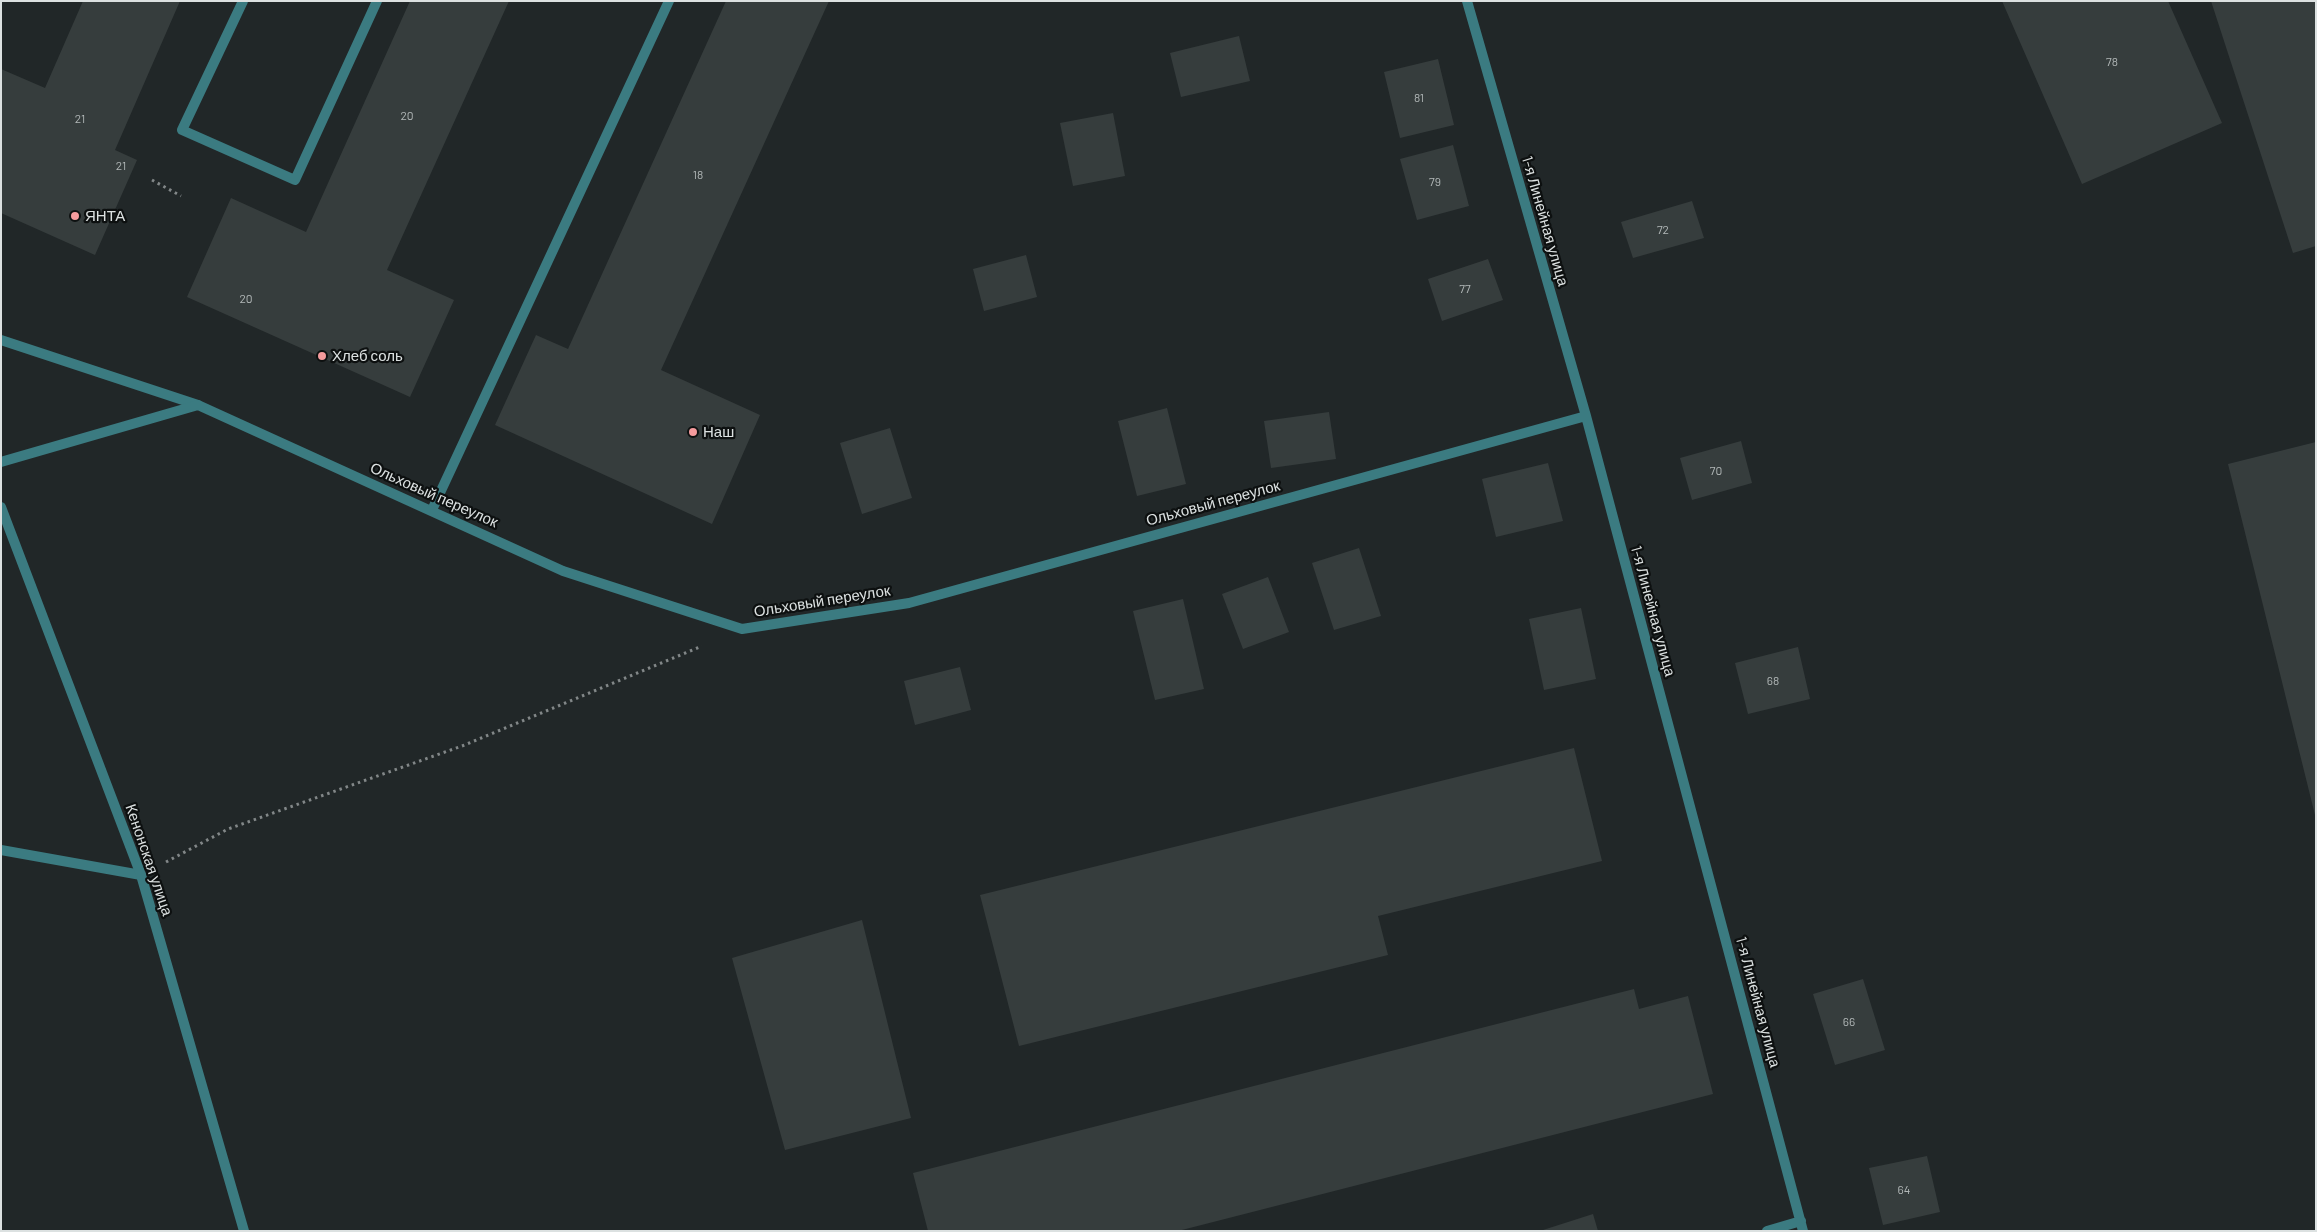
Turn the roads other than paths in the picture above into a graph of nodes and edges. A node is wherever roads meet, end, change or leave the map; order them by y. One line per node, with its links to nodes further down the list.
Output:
1 (243, 1): 2 (street)
2 (377, 1)
3 (669, 1): 10 (street)
4 (1467, 1): 7 (street, 1-я Линейная улица)
5 (1, 340): 6 (street, Ольховый переулок)
6 (198, 405): 8 (street); 10 (street, Ольховый переулок)
7 (1586, 416): 10 (street, Ольховый переулок); 13 (street, 1-я Линейная улица)
8 (1, 462)
9 (1, 507): 12 (street, Кенонская улица)
10 (432, 510)
11 (1, 850): 12 (street)
12 (141, 875): 14 (street, Кенонская улица)
13 (1802, 1226): 15 (street)
14 (244, 1231)
15 (1767, 1231)

